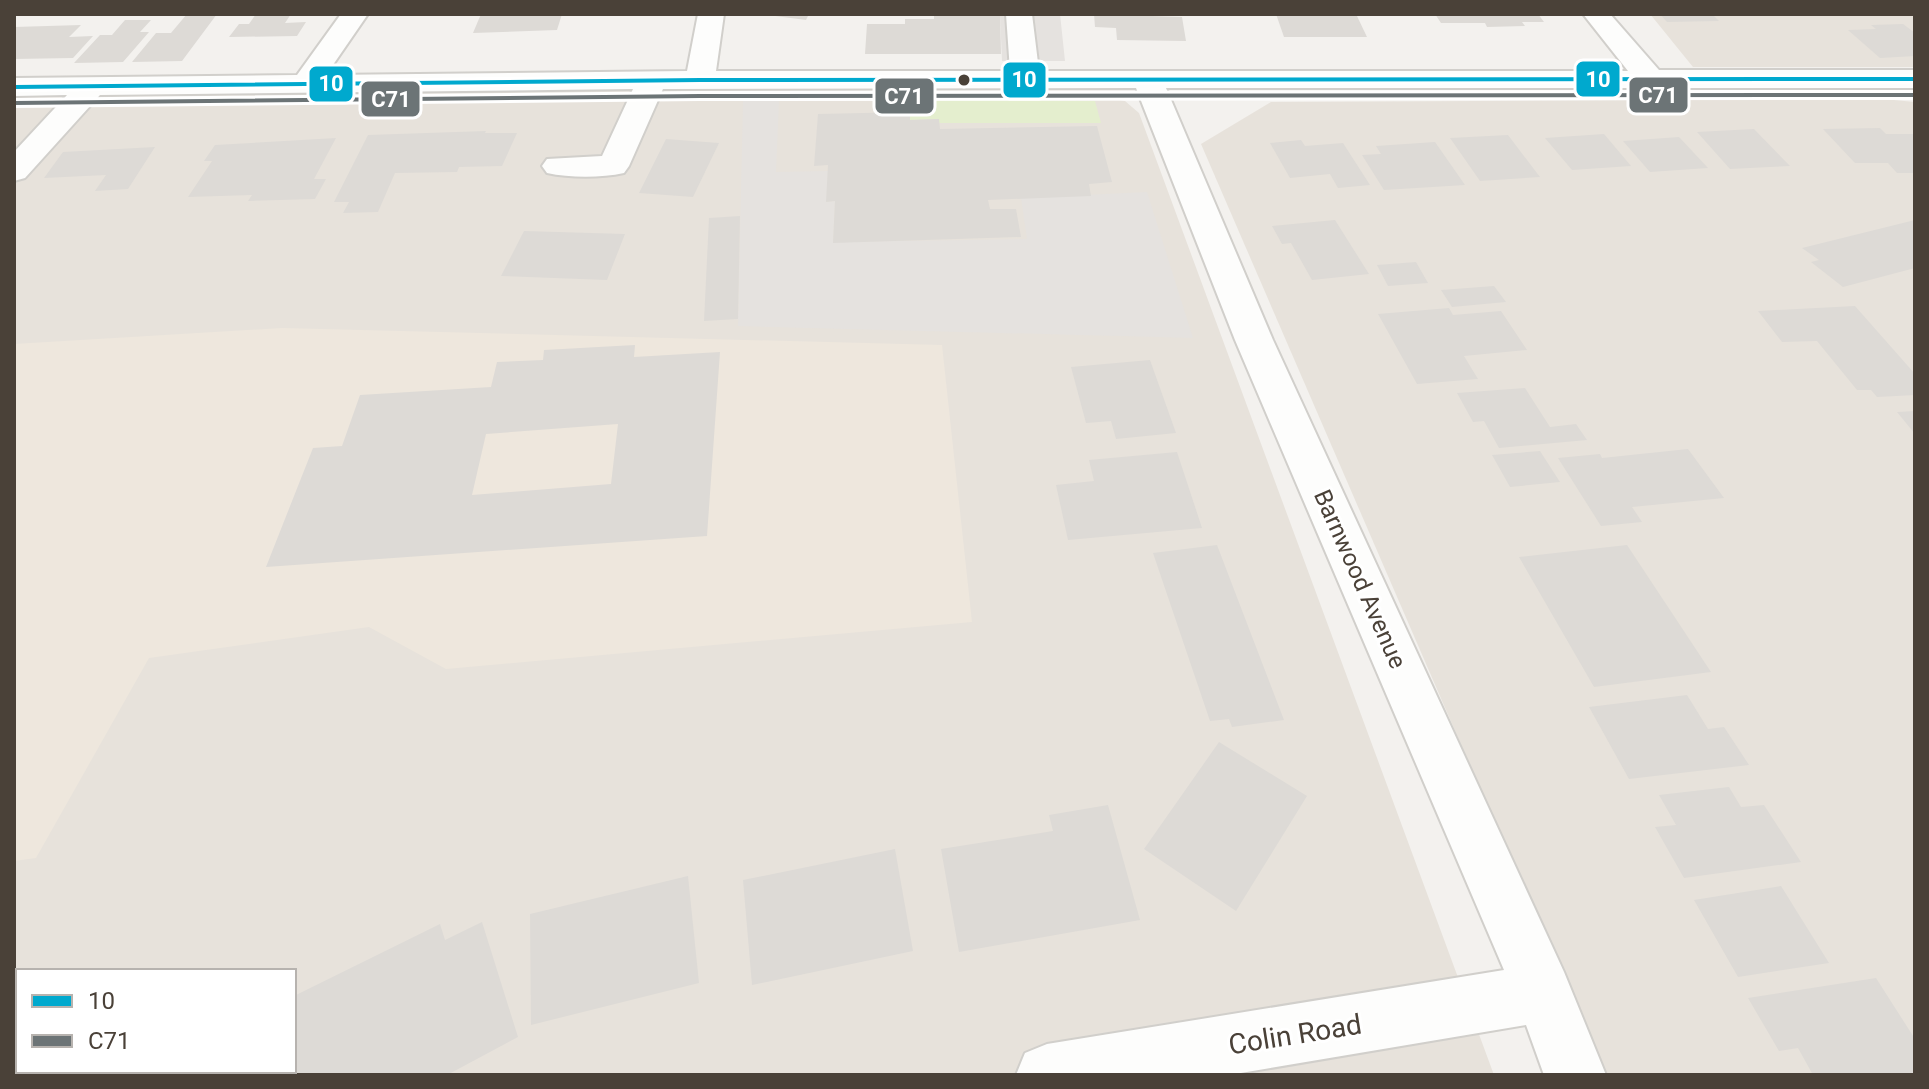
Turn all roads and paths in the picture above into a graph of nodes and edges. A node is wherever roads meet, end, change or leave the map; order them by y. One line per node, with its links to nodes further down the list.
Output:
1 (355, 14): 11 (street)
2 (711, 14): 7 (street)
3 (1019, 14): 8 (street)
4 (1596, 14): 5 (street)
5 (1650, 78): 6 (street); 10 (street)
6 (1915, 79)
7 (700, 80): 8 (street); 9 (street)
8 (1025, 80): 10 (street)
9 (652, 81): 11 (street); 14 (street)
10 (1148, 81): 16 (street, Barnwood Avenue)
11 (306, 83): 13 (street)
12 (14, 87): 13 (street)
13 (91, 87): 15 (street)
14 (558, 166)
15 (14, 171)
16 (1543, 993): 17 (street, Colin Road); 18 (street, Barnwood Avenue)
17 (1047, 1075)
18 (1575, 1075)

